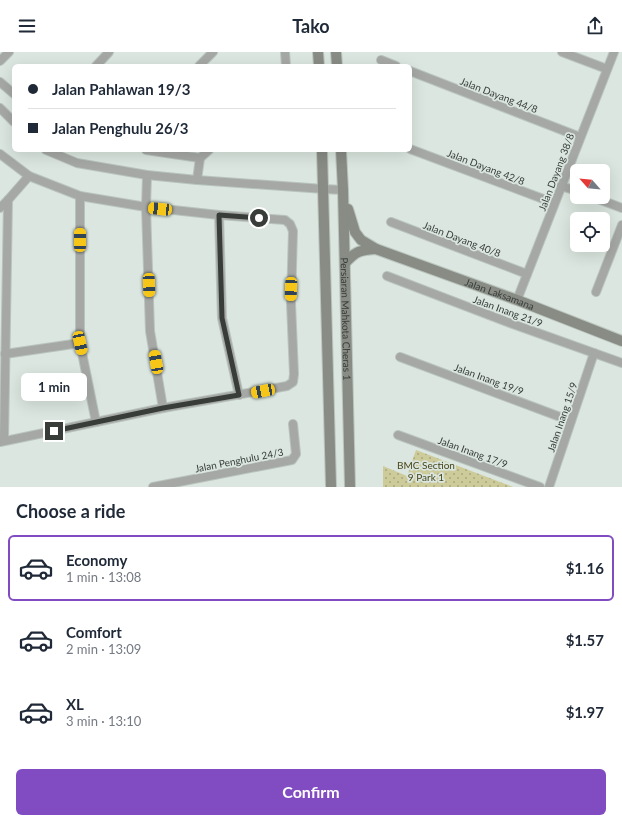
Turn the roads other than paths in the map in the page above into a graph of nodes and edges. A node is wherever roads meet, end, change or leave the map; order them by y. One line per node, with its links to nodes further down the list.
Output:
1 (9, 52): 10 (street)
2 (109, 52): 11 (street)
3 (213, 52): 12 (street)
4 (284, 52): 13 (street)
5 (318, 52): 14 (main road)
6 (336, 52): 15 (main road)
7 (562, 52): 17 (street)
8 (614, 52): 17 (street, Jalan Dayang 38/8)
9 (381, 60): 16 (street)
10 (0, 61)
11 (98, 64)
12 (201, 64)
13 (286, 64)
14 (319, 64)
15 (337, 64)
16 (391, 64)
17 (607, 69): 23 (street, Jalan Dayang 38/8)
18 (412, 72): 23 (street, Jalan Dayang 44/8)
19 (0, 82): 20 (street)
20 (12, 92)
21 (0, 108): 22 (street)
22 (12, 120)
23 (580, 137): 35 (street, Jalan Dayang 38/8)
24 (412, 150): 41 (street, Jalan Dayang 42/8)
25 (51, 152): 32 (street)
26 (160, 152): 31 (street)
27 (207, 152): 31 (street)
28 (322, 152): 36 (main road, Persiaran Mahkota Cheras 1)
29 (341, 152): 38 (main road, Persiaran Mahkota Cheras 1)
30 (0, 154): 33 (street)
31 (200, 158): 34 (street)
32 (147, 174): 34 (street); 43 (street)
33 (29, 176): 39 (street); 40 (street)
34 (197, 180): 36 (street)
35 (561, 186): 37 (street); 41 (street, Jalan Dayang 38/8)
36 (324, 189): 38 (street); 71 (main road, Persiaran Mahkota Cheras 1)
37 (570, 189)
38 (343, 190): 50 (main road, Jalan Laksamana); 51 (main road, Persiaran Mahkota Cheras 1)
39 (80, 196): 43 (street); 57 (street)
40 (8, 200): 44 (street); 59 (street)
41 (554, 203): 52 (street, Jalan Dayang 38/8)
42 (610, 203): 45 (street)
43 (146, 207): 46 (street); 63 (street)
44 (0, 208)
45 (622, 208)
46 (219, 215): 62 (street); 62 (street)
47 (391, 222): 52 (street, Jalan Dayang 40/8)
48 (622, 225): 49 (street)
49 (620, 237): 54 (street)
50 (376, 249): 51 (main road, Jalan Laksamana); 55 (main road, Jalan Laksamana)
51 (345, 263): 72 (main road, Persiaran Mahkota Cheras 1)
52 (527, 274): 55 (street, Jalan Dayang 38/8)
53 (387, 276): 58 (street, Jalan Inang 21/9)
54 (596, 292)
55 (517, 300): 56 (main road, Jalan Laksamana)
56 (622, 341)
57 (80, 343): 59 (street); 65 (street)
58 (594, 353): 61 (street, Jalan Inang 21/9); 64 (street, Jalan Inang 15/9)
59 (5, 354): 68 (street)
60 (400, 357): 64 (street, Jalan Inang 19/9)
61 (622, 363)
62 (239, 395): 63 (street)
63 (163, 408): 65 (street)
64 (571, 421): 74 (street, Jalan Inang 15/9)
65 (96, 422): 68 (street)
66 (293, 424): 69 (street, Jalan Penghulu 24/3)
67 (398, 435): 73 (street, Jalan Inang 17/9)
68 (2, 441)
69 (166, 486): 70 (street, Jalan Penghulu 24/3)
70 (153, 487)
71 (330, 487)
72 (350, 487)
73 (540, 487)
74 (548, 487)

